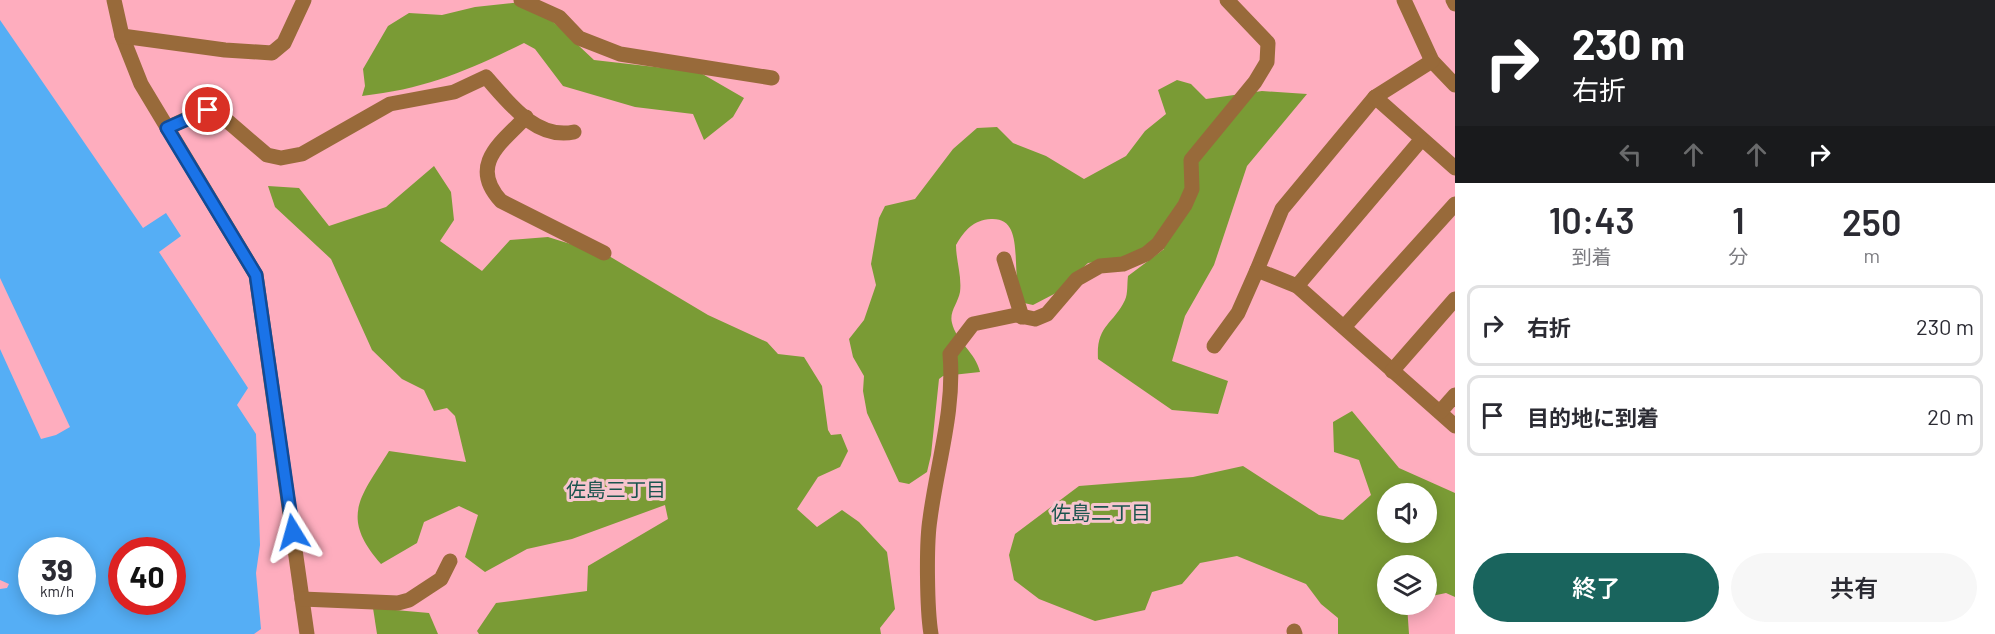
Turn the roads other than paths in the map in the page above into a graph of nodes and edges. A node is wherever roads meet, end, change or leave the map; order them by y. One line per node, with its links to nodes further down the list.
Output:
1 (114, 0): 8 (street)
2 (304, 0): 8 (street)
3 (521, 0): 10 (street)
4 (1227, 0): 24 (street)
5 (1404, 0): 9 (street)
6 (1453, 0): 7 (street)
7 (1455, 4)
8 (122, 36): 14 (street)
9 (1432, 61): 11 (street); 12 (street)
10 (772, 78)
11 (1455, 85)
12 (1375, 97): 16 (street); 21 (street)
13 (526, 117): 14 (street); 15 (street); 19 (street)
14 (167, 128): 32 (street)
15 (574, 132)
16 (1421, 140): 17 (street); 22 (street)
17 (1455, 168)
18 (1455, 204): 25 (street)
19 (604, 253)
20 (1004, 259): 24 (street)
21 (1257, 270): 22 (street); 26 (street)
22 (1297, 286): 25 (street)
23 (1455, 299): 27 (street)
24 (1022, 317): 34 (street)
25 (1344, 327): 27 (street)
26 (1214, 346)
27 (1392, 371): 29 (street)
28 (1455, 395): 29 (street)
29 (1440, 412): 30 (street)
30 (1455, 426)
31 (450, 561): 32 (street)
32 (303, 599): 33 (street)
33 (307, 634)
34 (931, 634)

